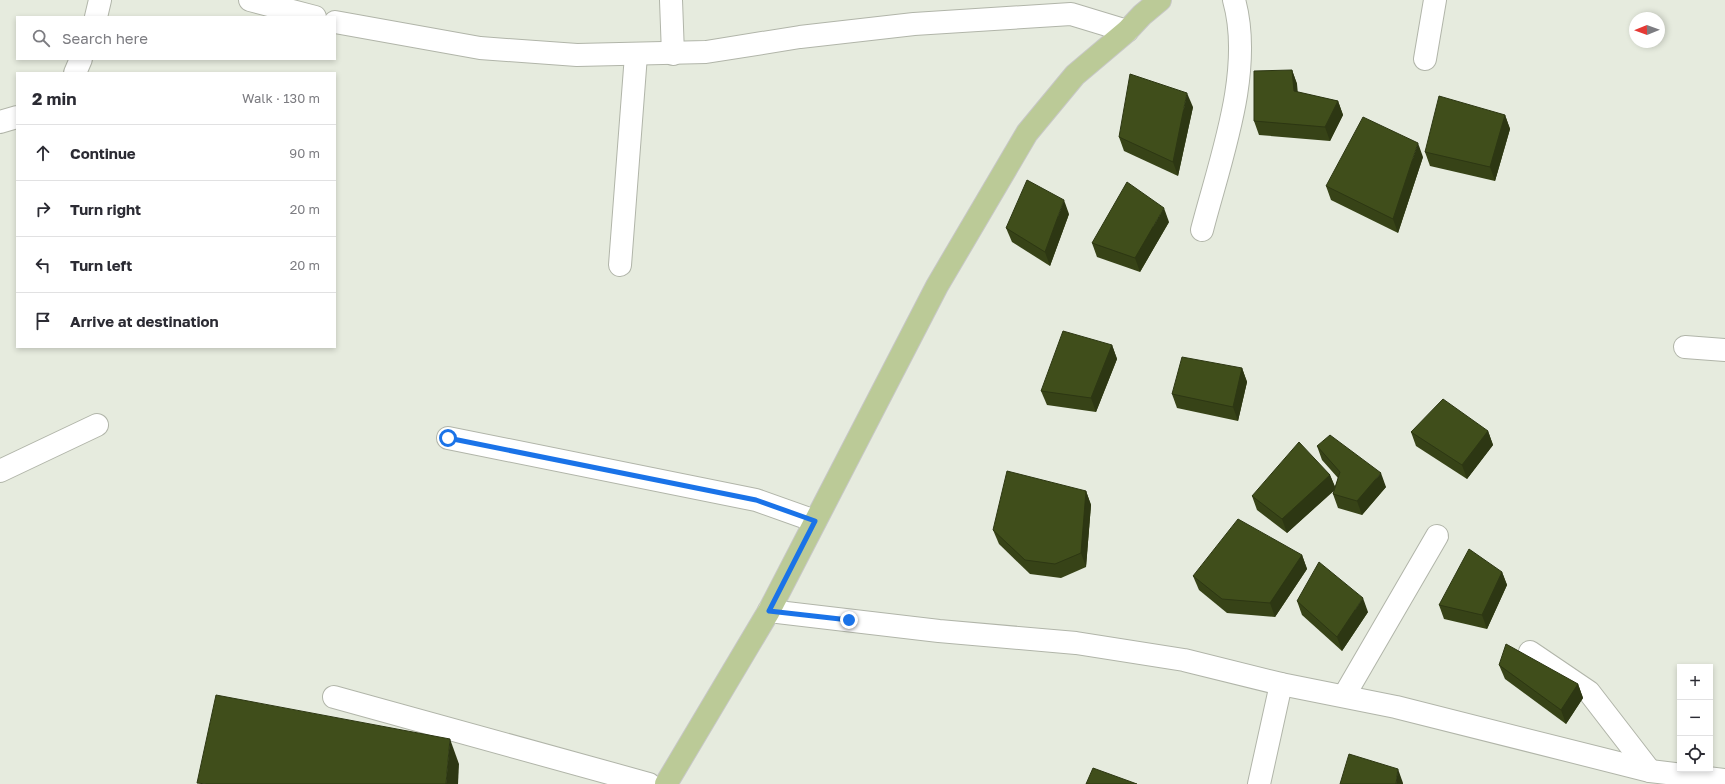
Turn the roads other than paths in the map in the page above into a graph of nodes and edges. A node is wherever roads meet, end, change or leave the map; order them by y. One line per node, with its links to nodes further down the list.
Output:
1 (100, 0): 8 (street)
2 (252, 0): 9 (street)
3 (672, 0): 12 (street)
4 (1160, 0): 11 (main road)
5 (1234, 0): 19 (street)
6 (1435, 0): 14 (street)
7 (1072, 7): 11 (street); 12 (street)
8 (96, 16)
9 (311, 16)
10 (336, 22): 13 (street)
11 (1127, 31): 26 (main road)
12 (673, 54): 13 (street)
13 (636, 55): 20 (street)
14 (1425, 59)
15 (81, 60): 16 (street)
16 (75, 72)
17 (16, 117): 18 (street)
18 (0, 122)
19 (1202, 230)
20 (620, 265)
21 (1685, 347): 22 (street)
22 (1725, 350)
23 (97, 425): 25 (street)
24 (448, 438): 26 (street)
25 (0, 471)
26 (815, 521): 28 (main road)
27 (1437, 536): 31 (street)
28 (769, 611): 30 (street); 36 (main road)
29 (1530, 652): 33 (street)
30 (1281, 684): 31 (street); 37 (street)
31 (1344, 696): 33 (street)
32 (334, 697): 35 (street)
33 (1650, 771): 34 (street)
34 (1725, 780)
35 (649, 784)
36 (666, 784)
37 (1259, 784)

